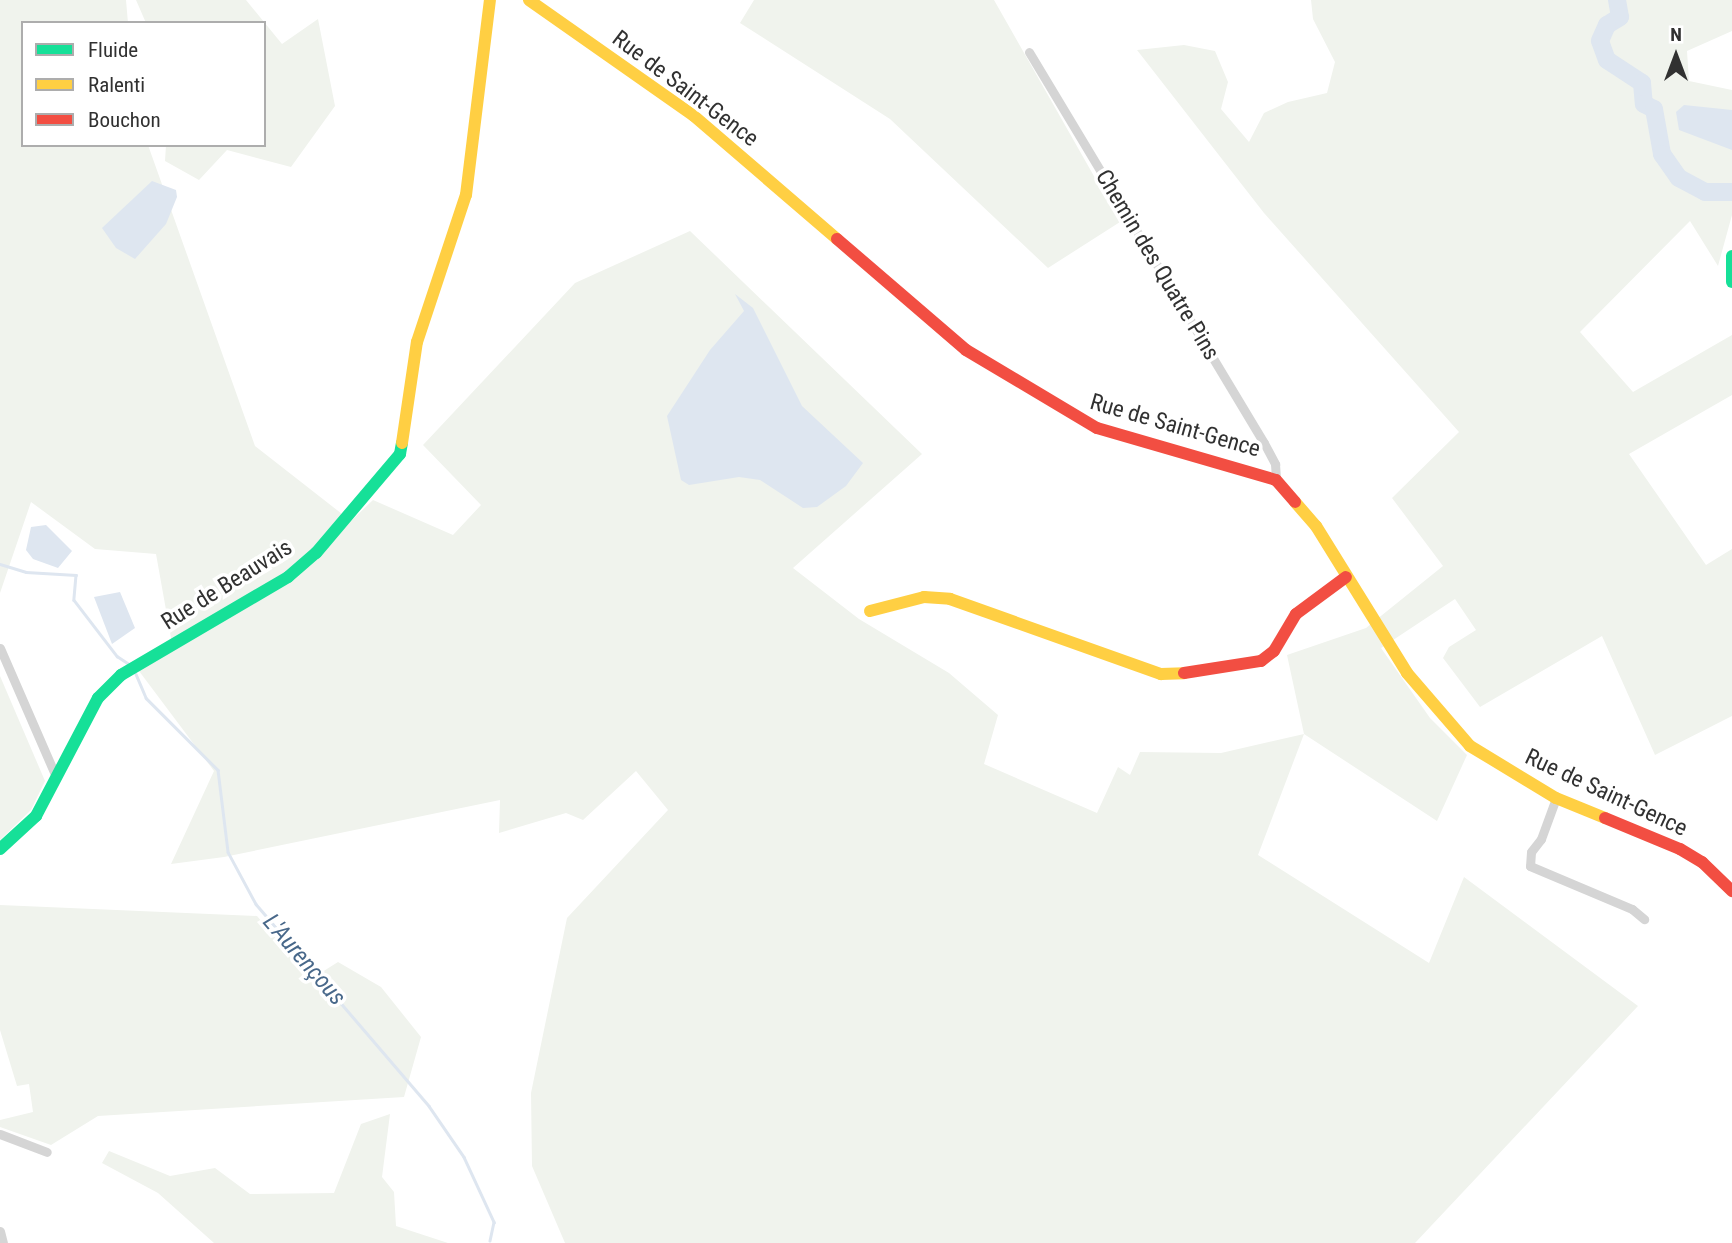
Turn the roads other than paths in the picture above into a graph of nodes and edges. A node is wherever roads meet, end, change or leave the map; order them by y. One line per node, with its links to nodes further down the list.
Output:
1 (490, 0): 10 (street, Rue de Beauvais)
2 (529, 0): 6 (street, Rue de Saint-Gence)
3 (1029, 52): 6 (street, Chemin des Quatre Pins)
4 (1732, 256): 5 (street)
5 (1732, 282)
6 (1276, 480): 7 (street, Rue de Saint-Gence)
7 (1346, 577): 8 (street); 11 (street, Rue de Saint-Gence)
8 (870, 611)
9 (0, 648): 10 (street)
10 (56, 777): 12 (street, Rue de Beauvais)
11 (1556, 798): 13 (street, Rue de Saint-Gence); 14 (street)
12 (0, 849)
13 (1732, 891)
14 (1644, 919)
15 (0, 1134): 16 (street)
16 (47, 1152)
17 (0, 1231): 18 (street)
18 (3, 1243)

